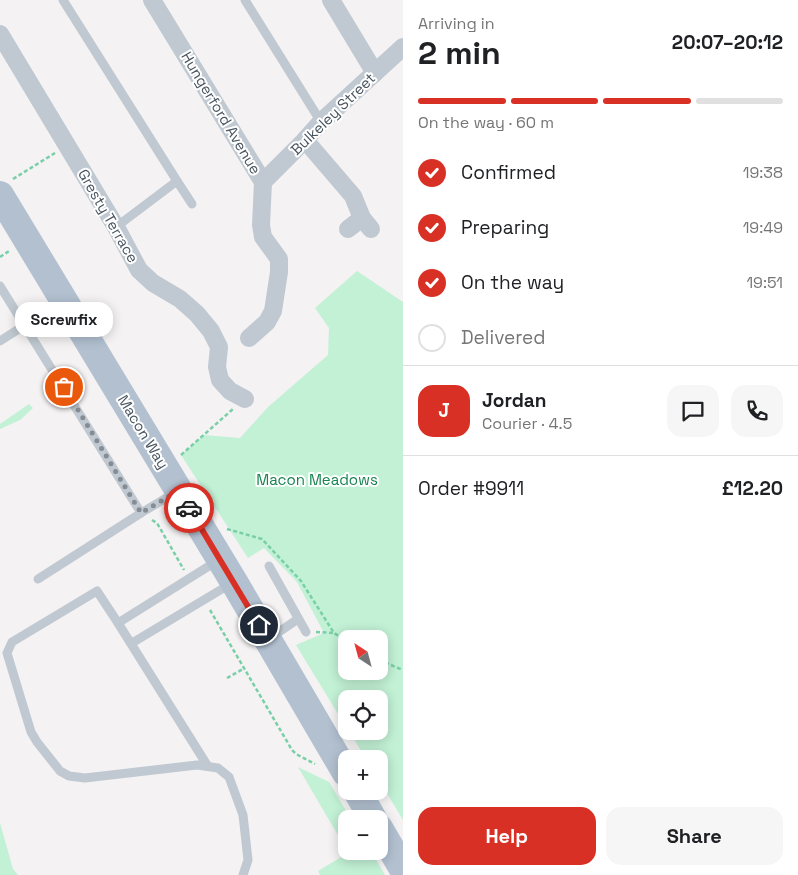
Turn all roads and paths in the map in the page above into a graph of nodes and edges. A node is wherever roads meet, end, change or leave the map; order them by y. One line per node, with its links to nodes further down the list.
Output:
1 (64, 0): 11 (lane)
2 (152, 0): 12 (street, Hungerford Avenue)
3 (245, 0): 8 (lane)
4 (331, 0): 7 (street)
5 (0, 34): 10 (street, Gresty Terrace)
6 (403, 47): 7 (street, Bulkeley Street)
7 (375, 73): 8 (street, Bulkeley Street)
8 (321, 122): 9 (street, Bulkeley Street)
9 (305, 140): 12 (street, Bulkeley Street); 16 (street)
10 (67, 146): 13 (path); 15 (street, Gresty Terrace)
11 (177, 181): 14 (lane); 15 (lane)
12 (263, 182): 21 (street, Hungerford Avenue)
13 (6, 187): 25 (main road, Macon Way)
14 (192, 204)
15 (116, 227): 23 (street, Gresty Terrace)
16 (348, 230)
17 (11, 250): 18 (path)
18 (0, 257)
19 (0, 286): 20 (lane)
20 (25, 325): 22 (lane); 26 (lane)
21 (249, 338)
22 (0, 341)
23 (245, 399): 24 (path)
24 (176, 460)
25 (178, 491): 26 (lane); 28 (main road, Macon Way)
26 (141, 513): 29 (lane); 30 (path)
27 (269, 566): 32 (lane)
28 (227, 571): 30 (lane); 31 (lane); 36 (main road, Macon Way)
29 (38, 579)
30 (189, 579): 33 (lane)
31 (203, 600): 37 (lane); 39 (path)
32 (298, 619): 34 (lane); 36 (lane)
33 (118, 623): 37 (lane); 44 (lane)
34 (306, 632): 35 (path)
35 (334, 633)
36 (268, 639): 42 (main road, Macon Way)
37 (132, 644): 44 (lane)
38 (388, 664): 40 (path)
39 (244, 669): 41 (path); 43 (path)
40 (403, 670)
41 (227, 678)
42 (338, 759)
43 (317, 765)
44 (207, 766): 47 (lane)
45 (388, 843): 46 (main road)
46 (403, 869)
47 (243, 875)

